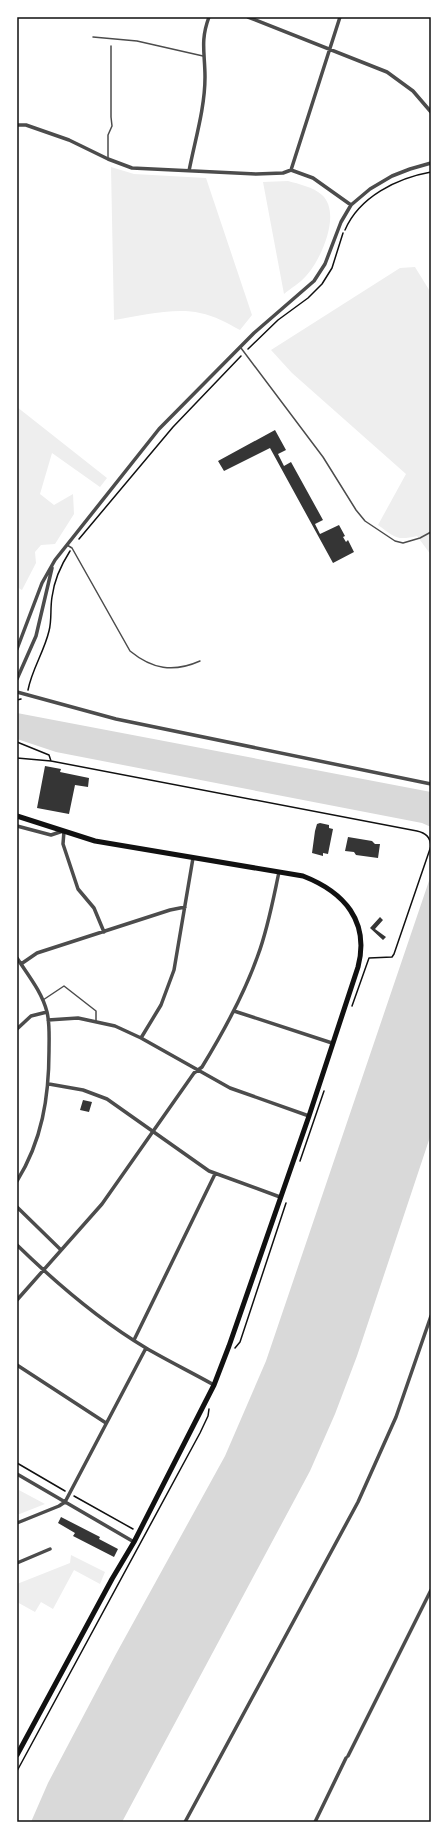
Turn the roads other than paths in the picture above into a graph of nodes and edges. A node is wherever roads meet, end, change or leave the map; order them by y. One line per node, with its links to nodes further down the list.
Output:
1 (209, 17): 7 (street)
2 (248, 17): 6 (street)
3 (340, 17): 6 (street)
4 (93, 36): 7 (lane)
5 (111, 46): 10 (lane)
6 (329, 48): 8 (street); 12 (street)
7 (203, 56): 13 (street)
8 (431, 112)
9 (17, 125): 10 (street)
10 (108, 159): 13 (street)
11 (431, 163): 14 (street)
12 (291, 170): 13 (street); 14 (street)
13 (189, 171)
14 (351, 205): 15 (street)
15 (240, 347): 16 (lane); 17 (street)
16 (431, 532)
17 (67, 545): 18 (street); 20 (lane)
18 (52, 565): 19 (street); 21 (street)
19 (17, 649)
20 (200, 661)
21 (17, 679)
22 (17, 692): 23 (street)
23 (431, 784)
24 (17, 816): 26 (main road)
25 (17, 826): 26 (street)
26 (64, 831): 27 (main road); 30 (street)
27 (193, 858): 28 (main road); 29 (street)
28 (279, 872): 34 (street); 40 (main road)
29 (185, 907): 30 (street); 39 (street)
30 (104, 932): 32 (street)
31 (17, 958): 32 (street)
32 (21, 964): 33 (street)
33 (43, 1000): 35 (street); 37 (lane)
34 (234, 1011): 40 (street); 41 (street)
35 (47, 1012): 36 (street); 38 (street)
36 (48, 1020): 37 (street); 42 (street)
37 (96, 1021): 39 (street)
38 (17, 1030)
39 (141, 1038): 41 (street)
40 (332, 1043): 43 (main road)
41 (198, 1070): 43 (street); 44 (street)
42 (49, 1084): 44 (street); 46 (street)
43 (309, 1116): 47 (main road)
44 (153, 1131): 45 (street); 50 (street)
45 (215, 1174): 47 (street); 54 (street)
46 (17, 1181)
47 (280, 1197): 57 (main road)
48 (17, 1207): 50 (street)
49 (17, 1245): 51 (street)
50 (60, 1249): 51 (street)
51 (42, 1270): 52 (street); 54 (street)
52 (17, 1300)
53 (431, 1316): 67 (street)
54 (134, 1340): 55 (street)
55 (146, 1348): 57 (street); 58 (street)
56 (17, 1365): 58 (street)
57 (214, 1384): 62 (main road)
58 (106, 1424): 60 (street)
59 (17, 1474): 60 (street)
60 (65, 1502): 61 (street); 62 (street)
61 (17, 1523)
62 (134, 1542): 66 (main road)
63 (50, 1549): 64 (street)
64 (17, 1563)
65 (431, 1590): 68 (street)
66 (17, 1755)
67 (185, 1822)
68 (315, 1822)

